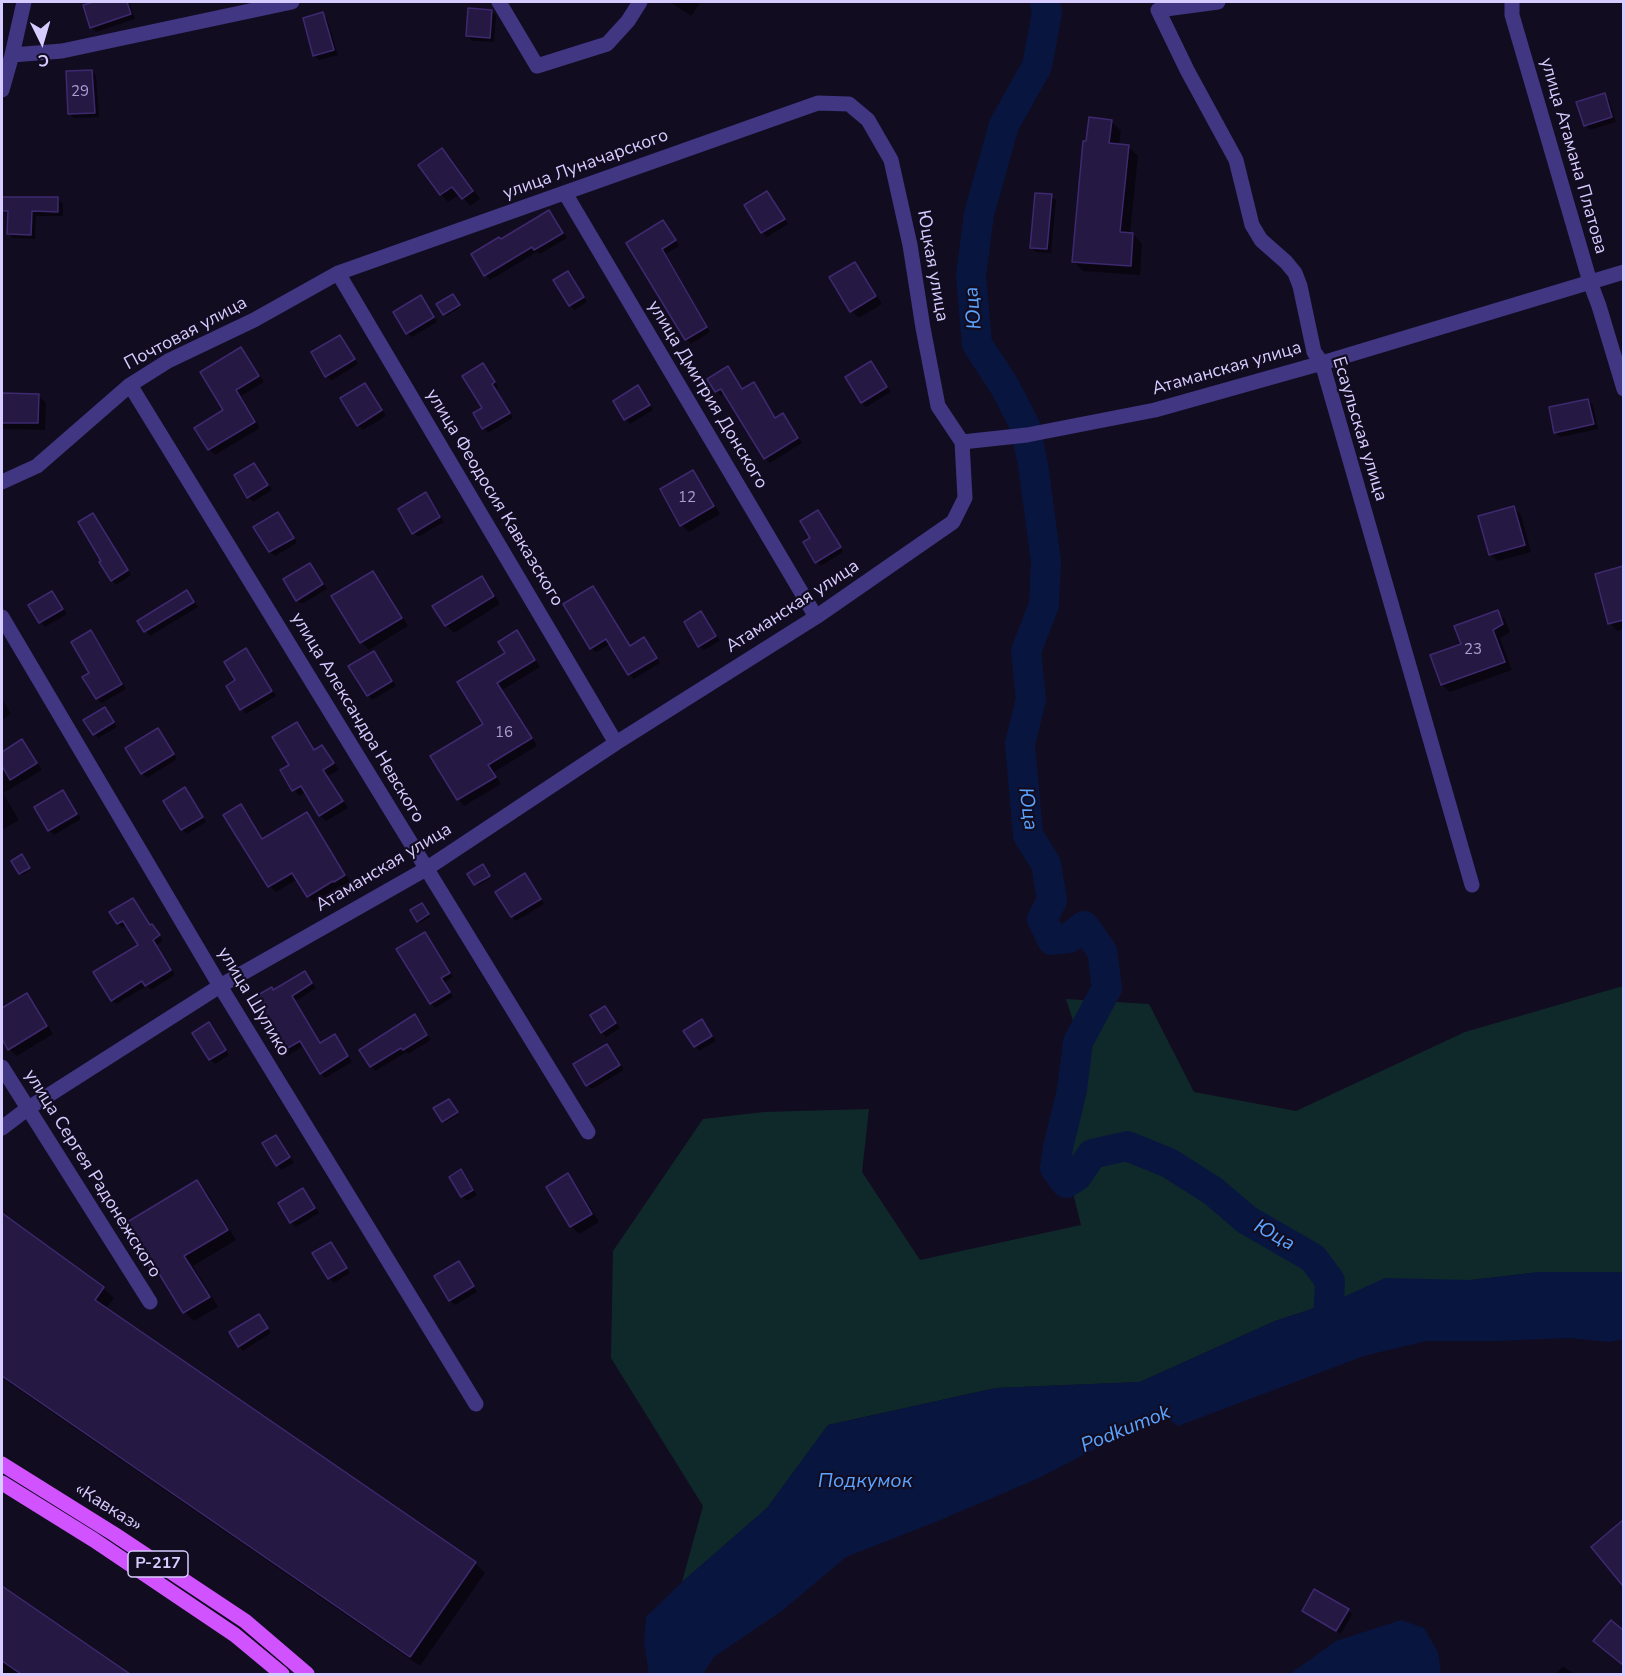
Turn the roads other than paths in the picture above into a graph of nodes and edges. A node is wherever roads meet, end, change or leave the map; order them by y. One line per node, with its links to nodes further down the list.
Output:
1 (24, 2): 7 (street)
2 (292, 2): 7 (street)
3 (499, 2): 4 (street)
4 (640, 2)
5 (1218, 2): 14 (street, Есаульская улица)
6 (1512, 2): 13 (street, улица Атамана Платова)
7 (12, 55): 8 (street)
8 (2, 90)
9 (849, 104): 10 (street, улица Луначарского); 17 (street, Юцкая улица)
10 (565, 193): 12 (street, улица Луначарского); 20 (street, улица Дмитрия Донского)
11 (1623, 272): 13 (street, Атаманская улица)
12 (339, 273): 15 (street, Почтовая улица); 21 (street, улица Феодосия Кавказского)
13 (1590, 282): 14 (street, Атаманская улица); 16 (street, улица Атамана Платова)
14 (1322, 363): 17 (street, Атаманская улица); 23 (street, Есаульская улица)
15 (130, 385): 18 (street, Почтовая улица); 22 (street, улица Александра Невского)
16 (1623, 389)
17 (962, 442): 20 (street, Атаманская улица)
18 (2, 482)
19 (2, 617): 24 (street, улица Шулико)
20 (816, 617): 21 (street, Атаманская улица)
21 (616, 743): 22 (street, Атаманская улица)
22 (426, 869): 24 (street, Атаманская улица); 28 (street, улица Александра Невского)
23 (1472, 885)
24 (220, 986): 26 (street, Атаманская улица); 30 (street, улица Шулико)
25 (2, 1067): 26 (street, улица Сергея Радонежского)
26 (27, 1109): 27 (street, Атаманская улица); 29 (street, улица Сергея Радонежского)
27 (2, 1128)
28 (588, 1132)
29 (150, 1302)
30 (476, 1404)
31 (2, 1464): 34 (main road, «Кавказ» / Р-217)
32 (2, 1483): 33 (main road, «Кавказ» / Р-217)
33 (282, 1674)
34 (307, 1674)

